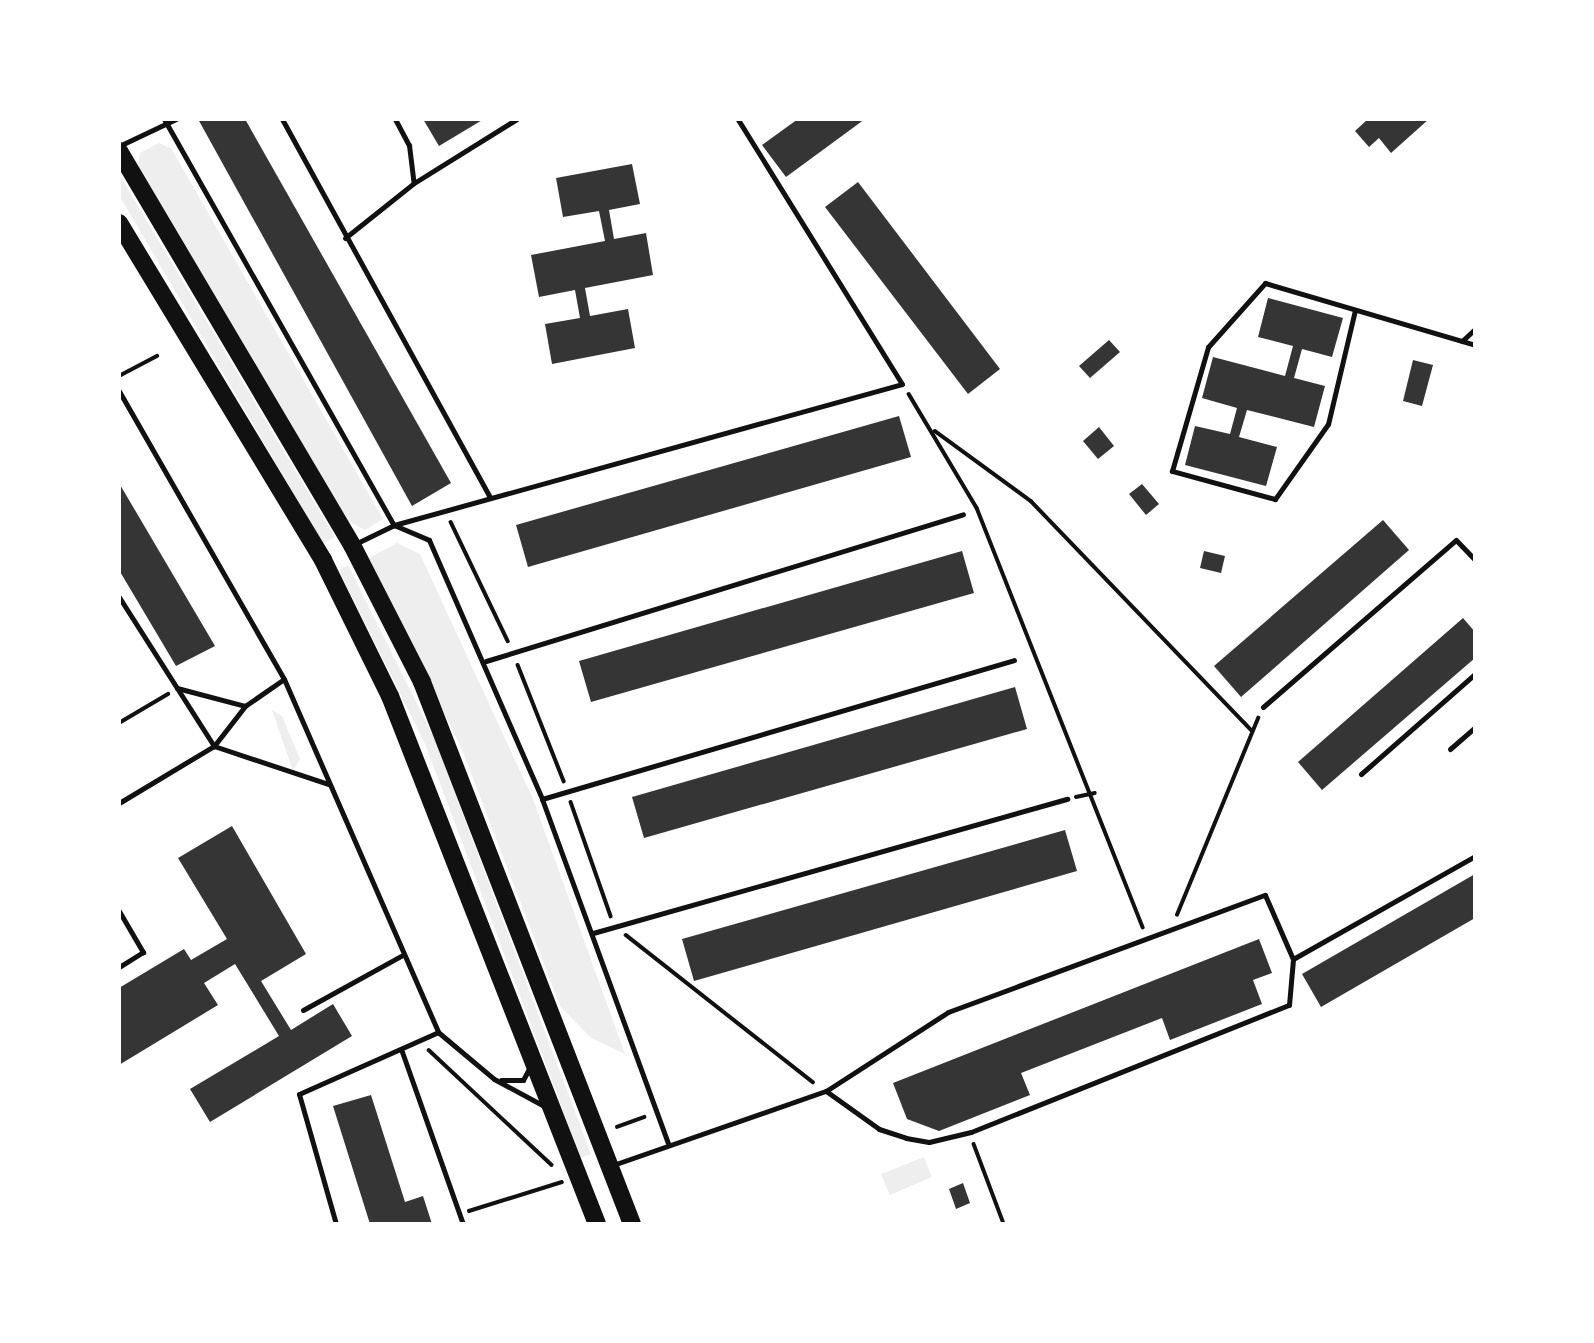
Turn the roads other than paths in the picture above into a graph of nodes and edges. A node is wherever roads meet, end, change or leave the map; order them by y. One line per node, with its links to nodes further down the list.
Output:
1 (176, 119): 6 (lane)
2 (282, 119): 11 (lane)
3 (395, 119): 8 (lane)
4 (517, 119): 8 (lane)
5 (738, 119): 17 (lane)
6 (165, 122): 7 (lane); 19 (lane)
7 (119, 149): 20 (main road)
8 (414, 183): 11 (lane)
9 (119, 223): 10 (main road)
10 (124, 238): 48 (main road)
11 (345, 238): 17 (lane)
12 (1355, 310): 12 (lane); 14 (lane)
13 (1475, 329): 14 (lane)
14 (1462, 341): 15 (lane)
15 (1475, 345)
16 (119, 391): 27 (lane)
17 (490, 498): 19 (lane)
18 (963, 513): 24 (lane)
19 (394, 525): 20 (lane); 24 (lane)
20 (352, 545): 53 (main road)
21 (1475, 560): 30 (lane)
22 (119, 597): 23 (lane)
23 (121, 606): 28 (lane)
24 (486, 660): 36 (lane)
25 (1014, 660): 36 (lane)
26 (1475, 674): 34 (lane)
27 (284, 679): 29 (lane); 35 (lane)
28 (177, 688): 29 (lane); 32 (lane)
29 (245, 706): 32 (lane)
30 (1263, 707)
31 (1475, 727): 33 (lane)
32 (214, 746): 35 (lane); 38 (lane)
33 (1450, 748)
34 (1361, 774)
35 (328, 784): 42 (lane)
36 (542, 799): 41 (lane)
37 (1067, 799): 41 (lane)
38 (119, 803)
39 (1475, 856): 43 (lane)
40 (119, 911): 44 (lane)
41 (593, 933): 52 (lane)
42 (401, 956): 45 (lane); 46 (lane)
43 (1293, 959): 50 (lane); 50 (lane)
44 (119, 968)
45 (303, 1010)
46 (438, 1032): 47 (lane); 49 (lane)
47 (401, 1049): 54 (lane); 55 (lane)
48 (531, 1062): 49 (lane); 51 (main road)
49 (494, 1079): 51 (lane)
50 (826, 1091): 52 (lane)
51 (548, 1109): 56 (main road)
52 (668, 1143): 53 (lane)
53 (610, 1167): 57 (main road)
54 (336, 1224)
55 (463, 1224)
56 (597, 1224)
57 (632, 1224)

